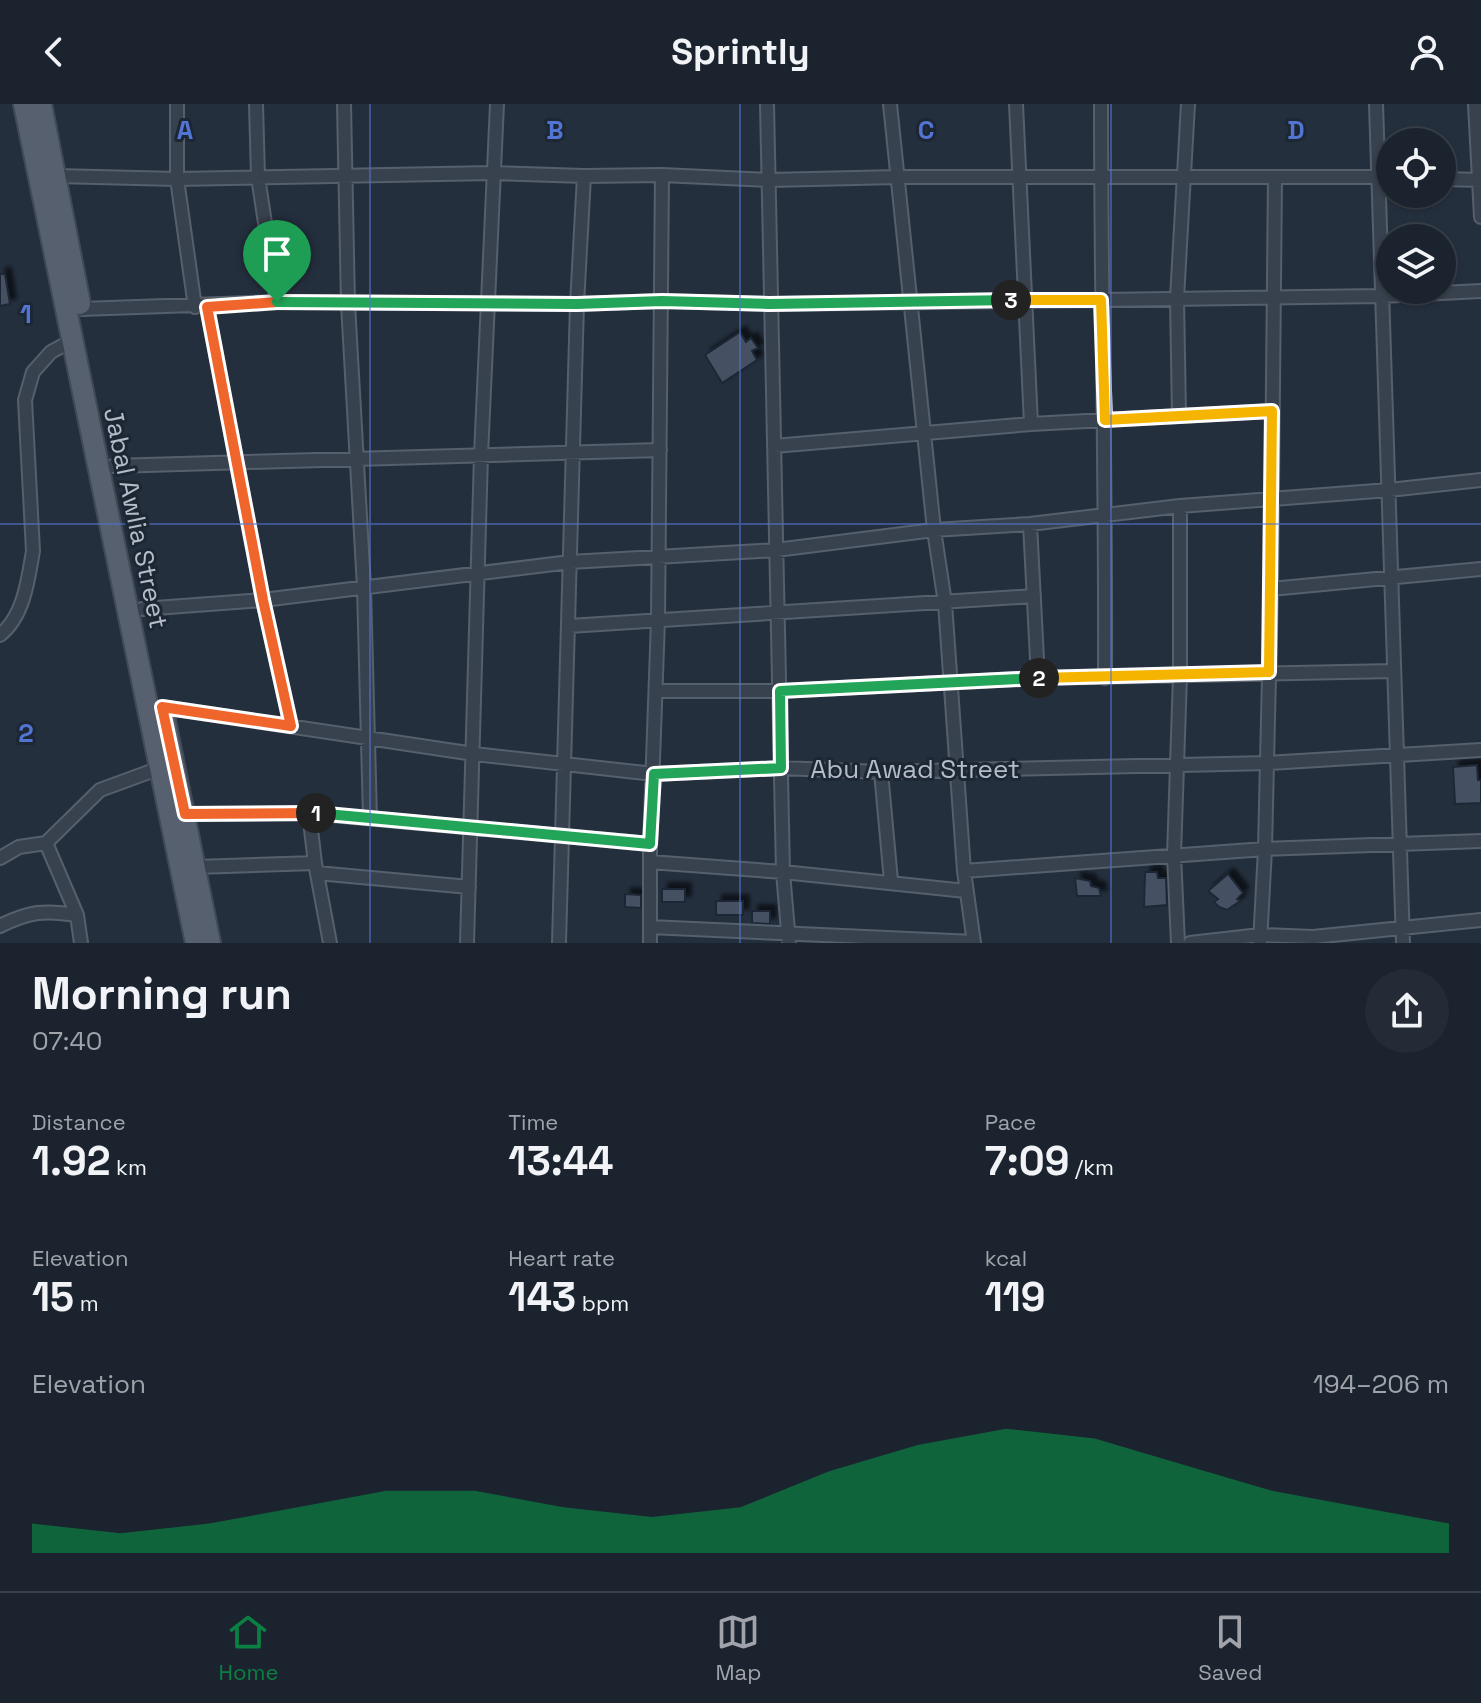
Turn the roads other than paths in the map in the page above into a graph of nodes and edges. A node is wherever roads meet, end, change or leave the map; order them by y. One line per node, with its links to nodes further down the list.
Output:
1 (24, 104): 49 (main road, Jabal Awlia Street)
2 (41, 104): 18 (main road, Jabal Awlia Street)
3 (177, 104): 27 (street)
4 (256, 104): 20 (street)
5 (344, 104): 16 (street)
6 (497, 104): 15 (street)
7 (767, 104): 29 (street)
8 (890, 104): 21 (street)
9 (1016, 104): 26 (street)
10 (1101, 104): 22 (street)
11 (1188, 104): 23 (street)
12 (1376, 104): 14 (street)
13 (1475, 104): 30 (street)
14 (1379, 128)
15 (493, 173): 16 (street); 19 (street); 42 (street)
16 (347, 175): 20 (street); 43 (street)
17 (662, 175): 19 (street); 29 (street); 39 (street)
18 (56, 176): 27 (street); 48 (main road, Jabal Awlia Street)
19 (584, 176): 44 (street)
20 (258, 177): 27 (street); 41 (street)
21 (898, 177): 26 (street); 29 (street); 40 (street)
22 (1101, 177): 23 (street); 26 (street); 38 (street)
23 (1185, 177): 24 (street); 36 (street)
24 (1275, 177): 25 (street); 34 (street)
25 (1376, 177)
26 (1018, 178): 37 (street)
27 (177, 179): 47 (street)
28 (1456, 179): 30 (street)
29 (769, 180): 45 (street)
30 (1480, 180): 31 (street)
31 (1481, 217)
32 (1481, 291): 33 (street)
33 (1456, 292)
34 (1273, 296): 35 (street); 36 (street); 50 (street)
35 (1376, 296)
36 (1177, 298): 38 (street); 51 (street)
37 (1025, 300): 38 (street); 40 (street); 53 (street)
38 (1101, 300): 52 (street)
39 (662, 301): 44 (street); 45 (street); 56 (street)
40 (909, 301): 45 (street); 54 (street)
41 (277, 302): 43 (street); 47 (street)
42 (488, 302): 43 (street); 44 (street); 58 (street)
43 (348, 304): 59 (street)
44 (577, 304): 57 (street)
45 (769, 304): 55 (street)
46 (1382, 304): 63 (street)
47 (201, 307): 48 (street); 60 (street)
48 (81, 309): 61 (main road, Jabal Awlia Street)
49 (73, 340): 84 (street); 102 (main road, Jabal Awlia Street)
50 (1272, 411): 51 (street); 64 (street)
51 (1179, 416): 52 (street)
52 (1105, 420): 53 (street); 66 (street)
53 (1031, 424): 54 (street)
54 (923, 434): 55 (street); 68 (street)
55 (774, 446): 69 (street)
56 (660, 450): 57 (street); 70 (street)
57 (574, 451): 58 (street); 71 (street)
58 (481, 455): 59 (street); 73 (street)
59 (358, 461): 60 (street); 75 (street)
60 (237, 464): 61 (street); 78 (street)
61 (113, 466): 80 (main road, Jabal Awlia Street)
62 (1481, 480): 63 (street)
63 (1389, 490): 64 (street); 74 (street)
64 (1271, 500): 65 (street); 76 (street)
65 (1180, 506): 66 (street); 87 (street)
66 (1106, 516): 67 (street); 89 (street)
67 (1030, 524): 68 (street); 77 (street)
68 (934, 530): 69 (street); 79 (street)
69 (776, 550): 70 (street); 81 (street)
70 (657, 556): 71 (street); 82 (street)
71 (570, 562): 73 (street); 83 (street)
72 (1481, 569): 74 (street)
73 (479, 575): 75 (street); 97 (street)
74 (1392, 578): 76 (street); 85 (street)
75 (364, 587): 78 (street); 95 (street)
76 (1271, 589): 86 (street)
77 (1034, 596): 79 (street); 88 (street)
78 (263, 600): 80 (street); 94 (street)
79 (945, 603): 81 (street); 90 (street)
80 (142, 609): 93 (main road, Jabal Awlia Street)
81 (779, 613): 82 (street); 92 (street)
82 (658, 620): 83 (street); 91 (street)
83 (569, 626): 100 (street)
84 (0, 635)
85 (1394, 671): 86 (street); 98 (street)
86 (1269, 672): 87 (street); 99 (street)
87 (1180, 676): 89 (street); 101 (street)
88 (1038, 678): 89 (street); 90 (street)
89 (1105, 678)
90 (952, 682): 92 (street); 104 (street)
91 (656, 691): 92 (street); 106 (street)
92 (780, 691): 103 (street)
93 (162, 707): 94 (street, Abu Awad Street); 108 (main road, Jabal Awlia Street)
94 (291, 726): 95 (street, Abu Awad Street)
95 (368, 740): 97 (street, Abu Awad Street); 109 (street)
96 (1481, 750): 98 (street, Abu Awad Street)
97 (474, 754): 100 (street, Abu Awad Street); 110 (street)
98 (1398, 755): 99 (street, Abu Awad Street); 114 (street)
99 (1268, 763): 101 (street, Abu Awad Street); 118 (street)
100 (565, 764): 106 (street, Abu Awad Street); 111 (street)
101 (1175, 765): 104 (street, Abu Awad Street); 119 (street)
102 (160, 768): 113 (street); 139 (main road, Jabal Awlia Street)
103 (781, 768): 105 (street, Abu Awad Street); 106 (street, Abu Awad Street); 125 (street)
104 (959, 771): 105 (street, Abu Awad Street); 124 (street)
105 (881, 772): 126 (street)
106 (654, 774): 115 (street)
107 (309, 813): 108 (street); 109 (street); 123 (street)
108 (185, 814): 122 (main road, Jabal Awlia Street)
109 (370, 818): 110 (street)
110 (472, 829): 111 (street); 127 (street)
111 (563, 837): 115 (street); 143 (street)
112 (1481, 841): 114 (street)
113 (46, 843): 117 (street); 129 (street)
114 (1401, 843): 118 (street); 133 (street)
115 (650, 844): 121 (street)
116 (0, 845): 117 (street)
117 (19, 847): 120 (street)
118 (1265, 849): 119 (street); 135 (street)
119 (1174, 855): 124 (street); 146 (street)
120 (0, 858)
121 (650, 862): 125 (street); 132 (street)
122 (195, 867): 123 (street); 140 (main road, Jabal Awlia Street)
123 (316, 868): 127 (street); 141 (street)
124 (964, 871): 128 (street)
125 (783, 872): 126 (street); 134 (street)
126 (891, 881): 128 (street)
127 (469, 887): 142 (street)
128 (966, 891): 145 (street)
129 (77, 915): 131 (street); 138 (street)
130 (1481, 920): 133 (street)
131 (0, 926)
132 (650, 927): 134 (street); 144 (street)
133 (1402, 928): 136 (street); 148 (street)
134 (789, 939): 137 (street)
135 (1260, 939): 136 (street); 147 (street)
136 (1313, 940)
137 (881, 941): 145 (street)
138 (81, 943)
139 (196, 943)
140 (210, 943)
141 (330, 943)
142 (467, 943)
143 (559, 943)
144 (650, 943)
145 (974, 943)
146 (1178, 943)
147 (1190, 943)
148 (1403, 943)

